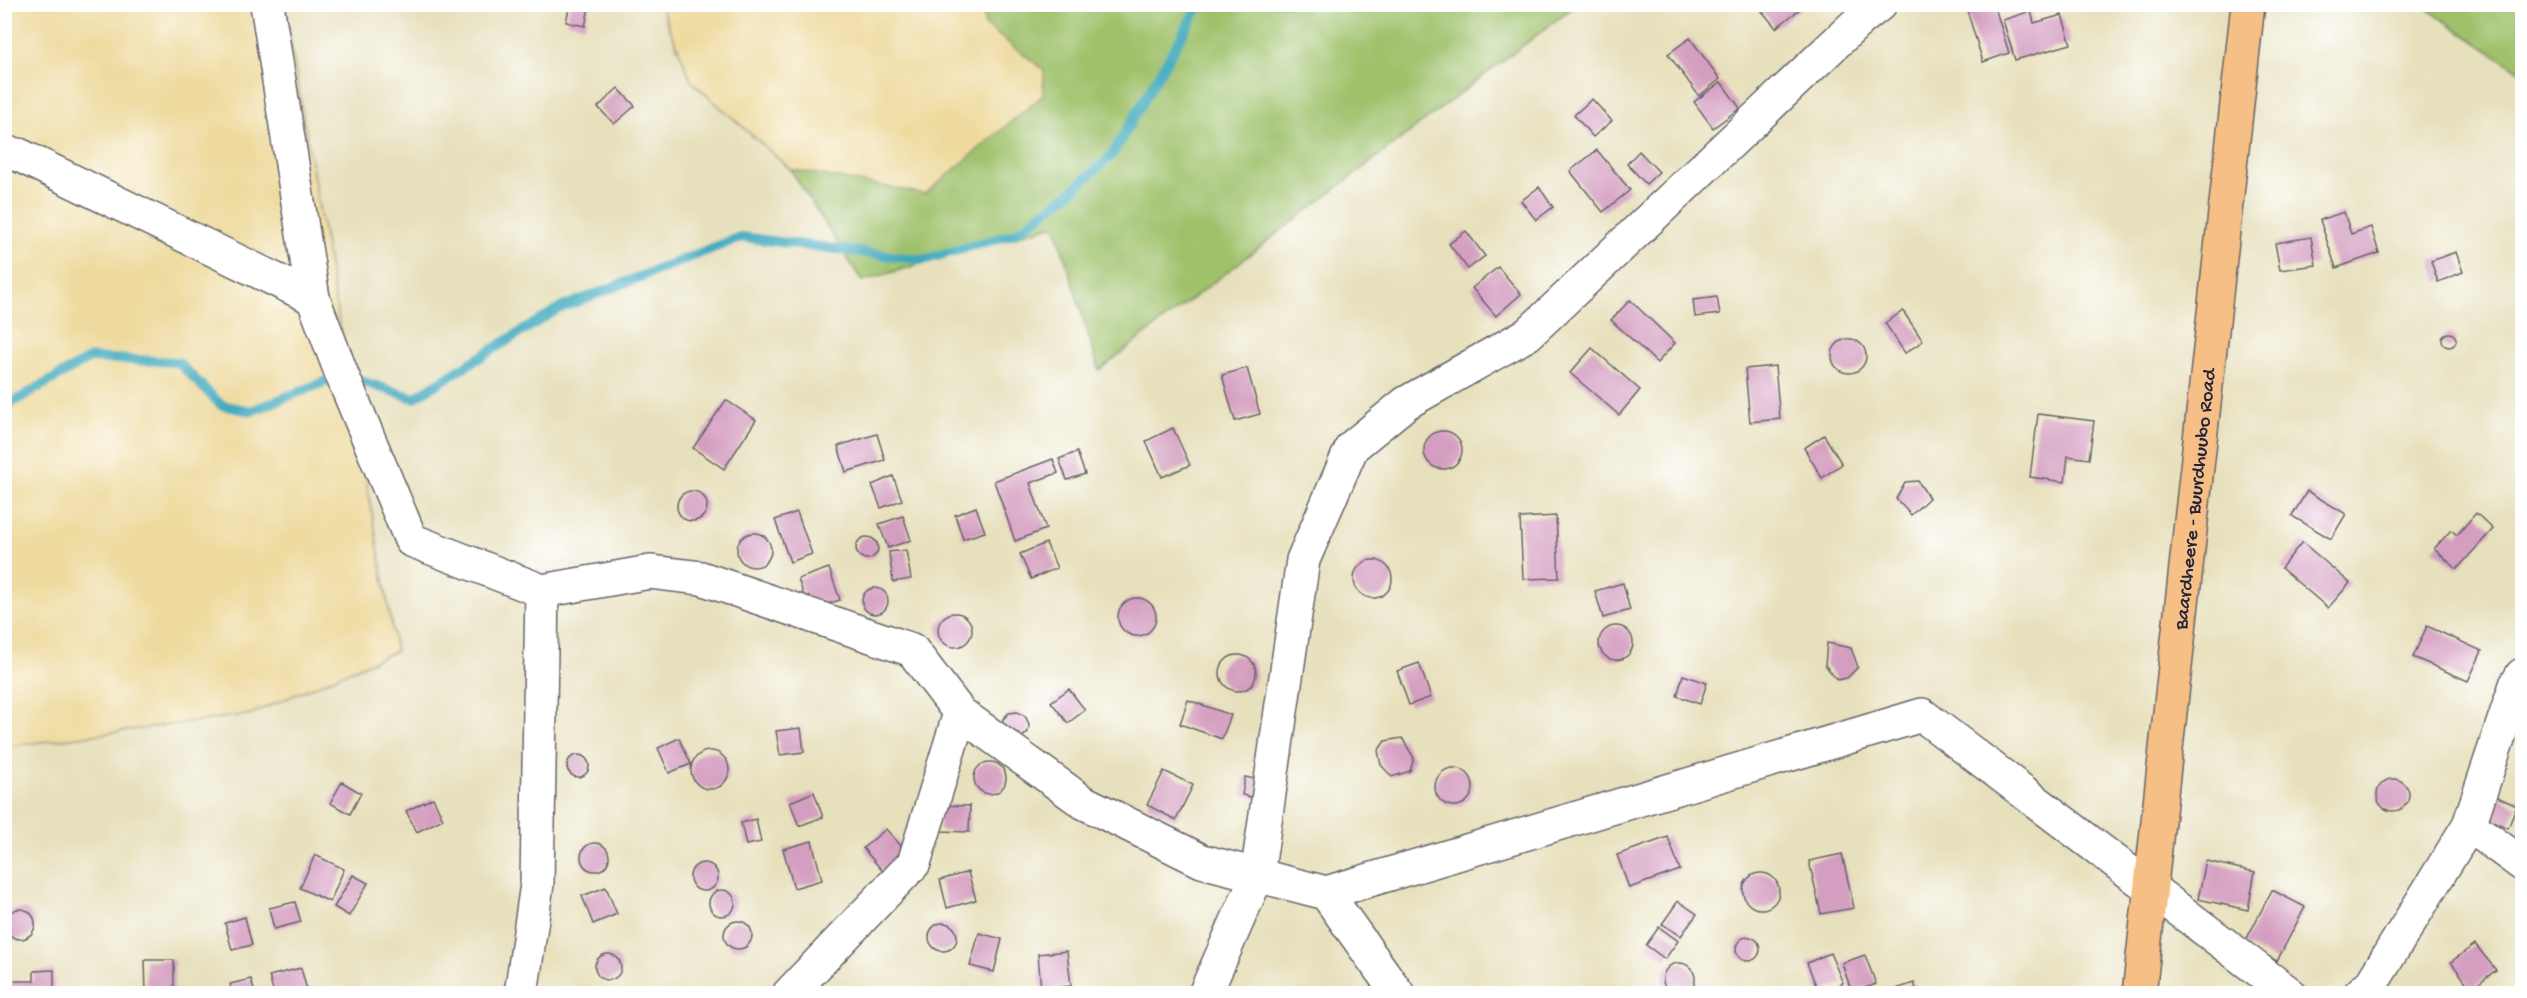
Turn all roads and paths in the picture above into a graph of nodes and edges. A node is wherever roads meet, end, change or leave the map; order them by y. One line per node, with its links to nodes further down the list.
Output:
1 (267, 4): 5 (street)
2 (1880, 4): 11 (street)
3 (2248, 4): 12 (main road, Baardheere - Buurdhuubo Road)
4 (4, 153): 5 (street)
5 (313, 298): 6 (street)
6 (542, 591): 8 (street); 14 (street)
7 (2523, 675): 9 (street)
8 (960, 713): 11 (street); 15 (street)
9 (2469, 825): 10 (street); 20 (street)
10 (2523, 864)
11 (1257, 876): 13 (street); 16 (street)
12 (2150, 888): 13 (street); 18 (main road, Baardheere - Buurdhuubo Road); 19 (street)
13 (1326, 893): 17 (street)
14 (521, 993)
15 (789, 993)
16 (1205, 993)
17 (1398, 993)
18 (2139, 993)
19 (2290, 993)
20 (2360, 993)

